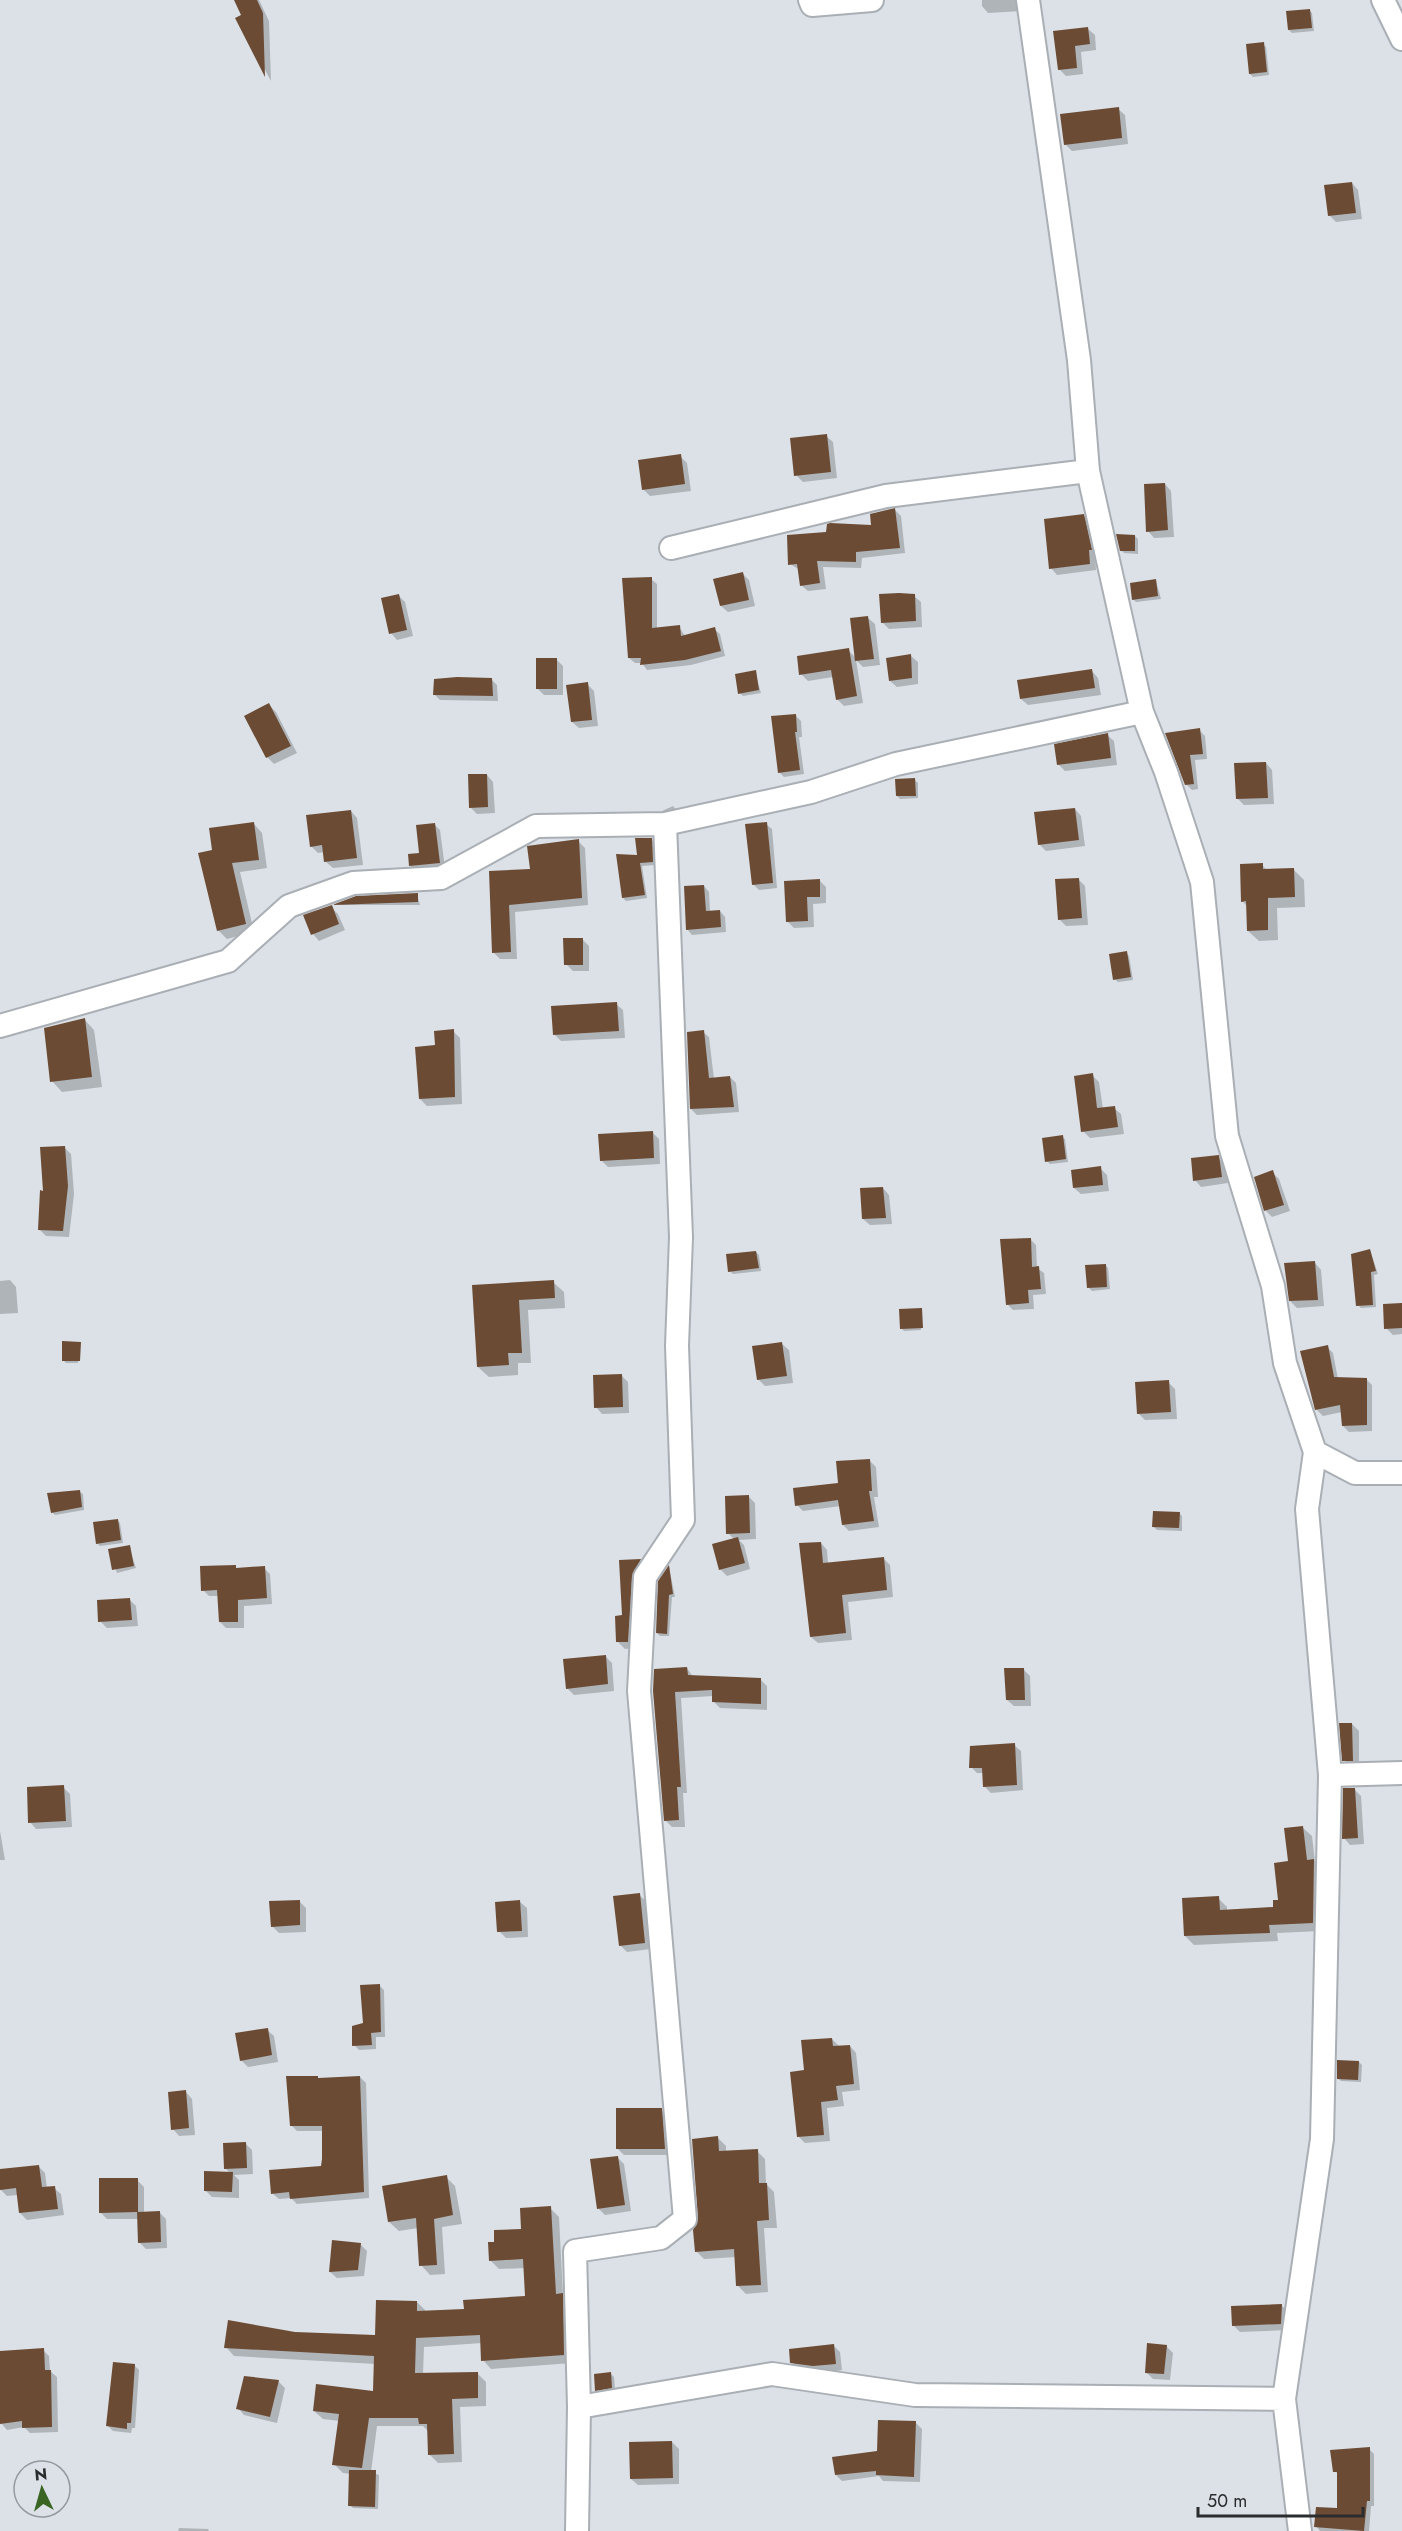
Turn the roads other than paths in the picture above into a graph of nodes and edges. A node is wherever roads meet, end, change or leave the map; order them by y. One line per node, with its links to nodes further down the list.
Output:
1 (810, 0): 2 (street)
2 (872, 0)
3 (1028, 0): 6 (street)
4 (1383, 0): 5 (street)
5 (1402, 39)
6 (1088, 471): 7 (street); 8 (street)
7 (671, 548)
8 (1142, 712): 9 (street); 11 (street)
9 (664, 824): 10 (street); 16 (street)
10 (0, 1026)
11 (1315, 1452): 12 (street); 14 (street)
12 (1402, 1473)
13 (1402, 1773): 14 (street)
14 (1330, 1775): 15 (street)
15 (1284, 2399): 16 (street); 18 (street)
16 (579, 2407): 17 (street)
17 (577, 2531)
18 (1300, 2531)

